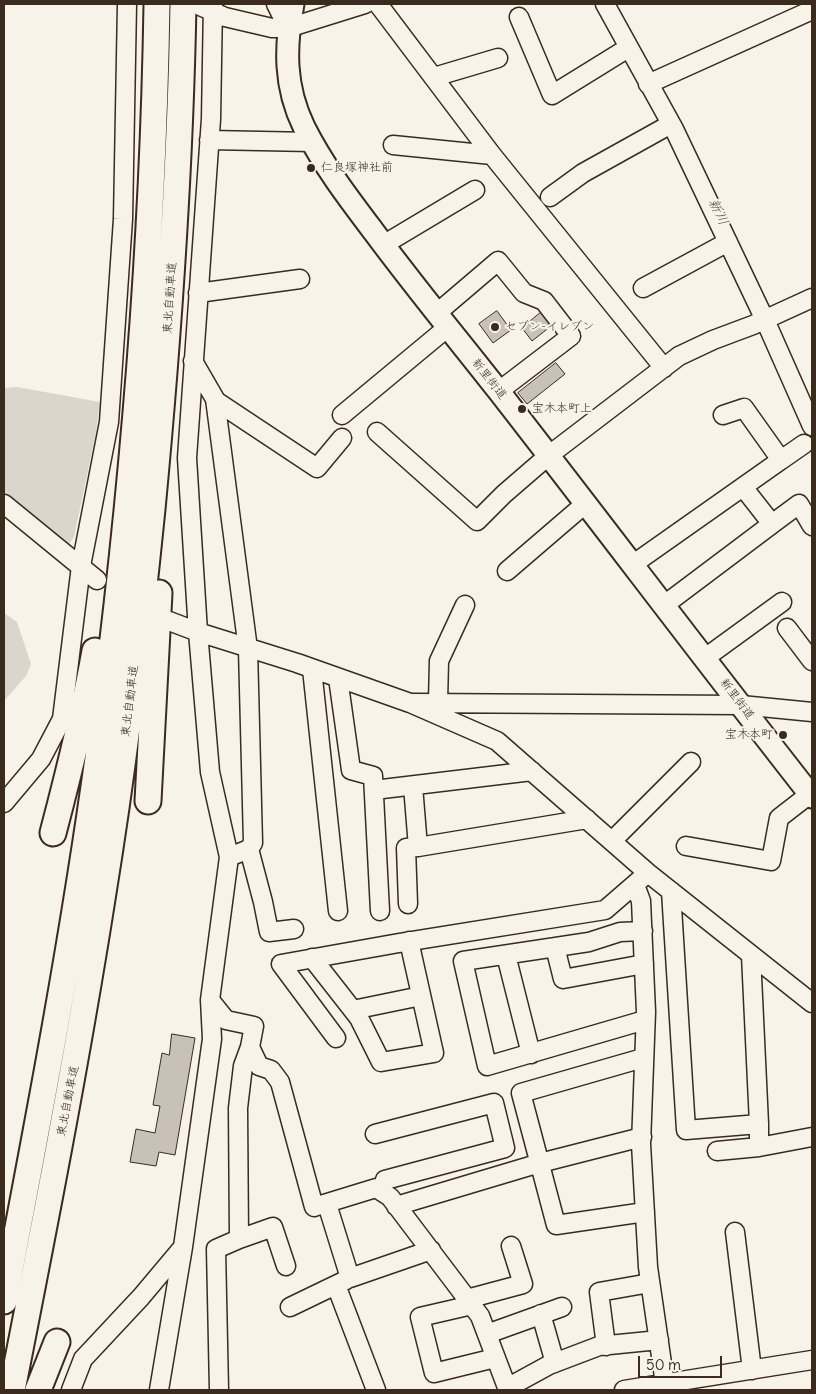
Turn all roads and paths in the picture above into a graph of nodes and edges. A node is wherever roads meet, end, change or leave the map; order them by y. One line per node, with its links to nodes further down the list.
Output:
1 (127, 4): 52 (street)
2 (158, 4): 48 (highway, 東北自動車道)
3 (276, 4): 11 (street)
4 (293, 4): 11 (main road, 新里街道)
5 (365, 4): 11 (street)
6 (378, 4): 14 (street)
7 (605, 4): 12 (street)
8 (202, 6): 11 (street); 17 (street); 34 (highway, 東北自動車道)
9 (812, 10): 15 (street)
10 (519, 17): 12 (street)
11 (288, 28): 18 (main road, 新里街道)
12 (628, 48): 15 (street)
13 (498, 58): 14 (street)
14 (434, 77): 20 (street)
15 (648, 84): 16 (street)
16 (671, 124): 22 (street); 23 (street)
17 (209, 140): 18 (street); 27 (street)
18 (312, 142): 24 (main road, 新里街道)
19 (393, 145): 20 (street)
20 (492, 155): 32 (street)
21 (475, 190): 24 (street)
22 (550, 197)
23 (728, 242): 26 (street); 30 (street)
24 (384, 245): 29 (main road, 新里街道)
25 (300, 280): 27 (street)
26 (643, 288)
27 (198, 293): 31 (street)
28 (812, 298): 30 (street)
29 (442, 320): 33 (main road, 新里街道); 33 (street); 37 (street)
30 (759, 323): 32 (street); 36 (street)
31 (193, 361): 35 (street); 60 (street)
32 (664, 368): 43 (street)
33 (498, 391): 43 (main road, 新里街道)
34 (163, 393): 75 (highway); 140 (highway, 東北自動車道)
35 (216, 401): 41 (street); 61 (street)
36 (808, 406): 39 (street)
37 (342, 415)
38 (723, 415): 44 (street)
39 (812, 426)
40 (377, 432): 43 (street)
41 (342, 438)
42 (804, 444): 44 (street)
43 (548, 456): 47 (main road, 新里街道)
44 (781, 460): 45 (street)
45 (743, 487): 49 (street); 51 (street)
46 (4, 504): 52 (street)
47 (585, 504): 51 (main road, 新里街道); 53 (street)
48 (126, 510): 78 (highway); 125 (highway, 東北自動車道)
49 (772, 524): 50 (street); 57 (street)
50 (812, 526)
51 (632, 565): 57 (main road, 新里街道)
52 (81, 566): 54 (street); 76 (street)
53 (507, 571)
54 (97, 580)
55 (782, 602): 62 (street)
56 (465, 605): 66 (street)
57 (664, 606): 62 (main road, 新里街道)
58 (169, 621): 60 (street)
59 (787, 628): 63 (street)
60 (198, 632): 61 (street); 83 (street)
61 (248, 649): 64 (street); 82 (street)
62 (705, 658): 68 (main road, 新里街道)
63 (812, 661)
64 (312, 669): 65 (street); 87 (street)
65 (338, 678): 67 (street); 73 (street)
66 (438, 702): 67 (street); 68 (street)
67 (410, 703): 71 (street)
68 (741, 704): 69 (street); 74 (main road, 新里街道)
69 (812, 712)
70 (691, 762): 79 (street)
71 (532, 771): 72 (street); 77 (street)
72 (412, 786): 73 (street); 81 (street)
73 (374, 790): 88 (street)
74 (811, 796): 80 (street)
75 (148, 802)
76 (4, 803)
77 (587, 819): 79 (street); 81 (street)
78 (53, 833)
79 (612, 841): 84 (street)
80 (686, 846)
81 (418, 847): 86 (street)
82 (249, 849): 83 (street); 89 (street)
83 (229, 857): 98 (street)
84 (642, 879): 85 (street); 90 (street); 91 (street)
85 (671, 892): 94 (street); 106 (street)
86 (408, 904)
87 (338, 911)
88 (380, 911)
89 (294, 929)
90 (643, 931): 92 (street); 96 (street)
91 (409, 941): 95 (street); 97 (street)
92 (554, 947): 93 (street); 96 (street)
93 (506, 955): 104 (street); 104 (street)
94 (751, 955): 99 (street); 106 (street)
95 (312, 958): 100 (street); 102 (street)
96 (644, 964): 101 (street)
97 (421, 996): 100 (street); 100 (street)
98 (210, 1000): 103 (street); 120 (street)
99 (812, 1003)
100 (353, 1010)
101 (645, 1020): 104 (street); 105 (street)
102 (336, 1038)
103 (250, 1048): 114 (street); 118 (street)
104 (531, 1054)
105 (644, 1058): 108 (street); 112 (street)
106 (759, 1124): 110 (street)
107 (375, 1134): 113 (street)
108 (642, 1137): 112 (street); 116 (street)
109 (812, 1137): 110 (street)
110 (759, 1147): 111 (street)
111 (717, 1151)
112 (540, 1163): 115 (street); 116 (street)
113 (381, 1192): 114 (street); 115 (street)
114 (327, 1204): 123 (street)
115 (396, 1206): 121 (street)
116 (645, 1212): 124 (street)
117 (735, 1232): 137 (street)
118 (239, 1239): 122 (street); 144 (street)
119 (511, 1246): 126 (street)
120 (183, 1247): 142 (street); 143 (street)
121 (431, 1250): 123 (street); 126 (street)
122 (286, 1266)
123 (343, 1281): 127 (street); 145 (street)
124 (650, 1283): 131 (street); 133 (street)
125 (4, 1301)
126 (470, 1302): 130 (street); 134 (street)
127 (290, 1307)
128 (562, 1307): 129 (street)
129 (541, 1314): 130 (street); 136 (street)
130 (487, 1334): 134 (street)
131 (659, 1340): 133 (street); 138 (street)
132 (57, 1342): 141 (highway)
133 (606, 1346): 136 (street)
134 (495, 1358): 139 (street)
135 (812, 1360): 137 (street)
136 (554, 1363): 139 (street)
137 (752, 1370): 138 (street)
138 (665, 1384): 146 (street)
139 (507, 1389)
140 (12, 1390)
141 (38, 1390)
142 (71, 1390)
143 (159, 1390)
144 (219, 1390)
145 (376, 1390)
146 (624, 1390)

